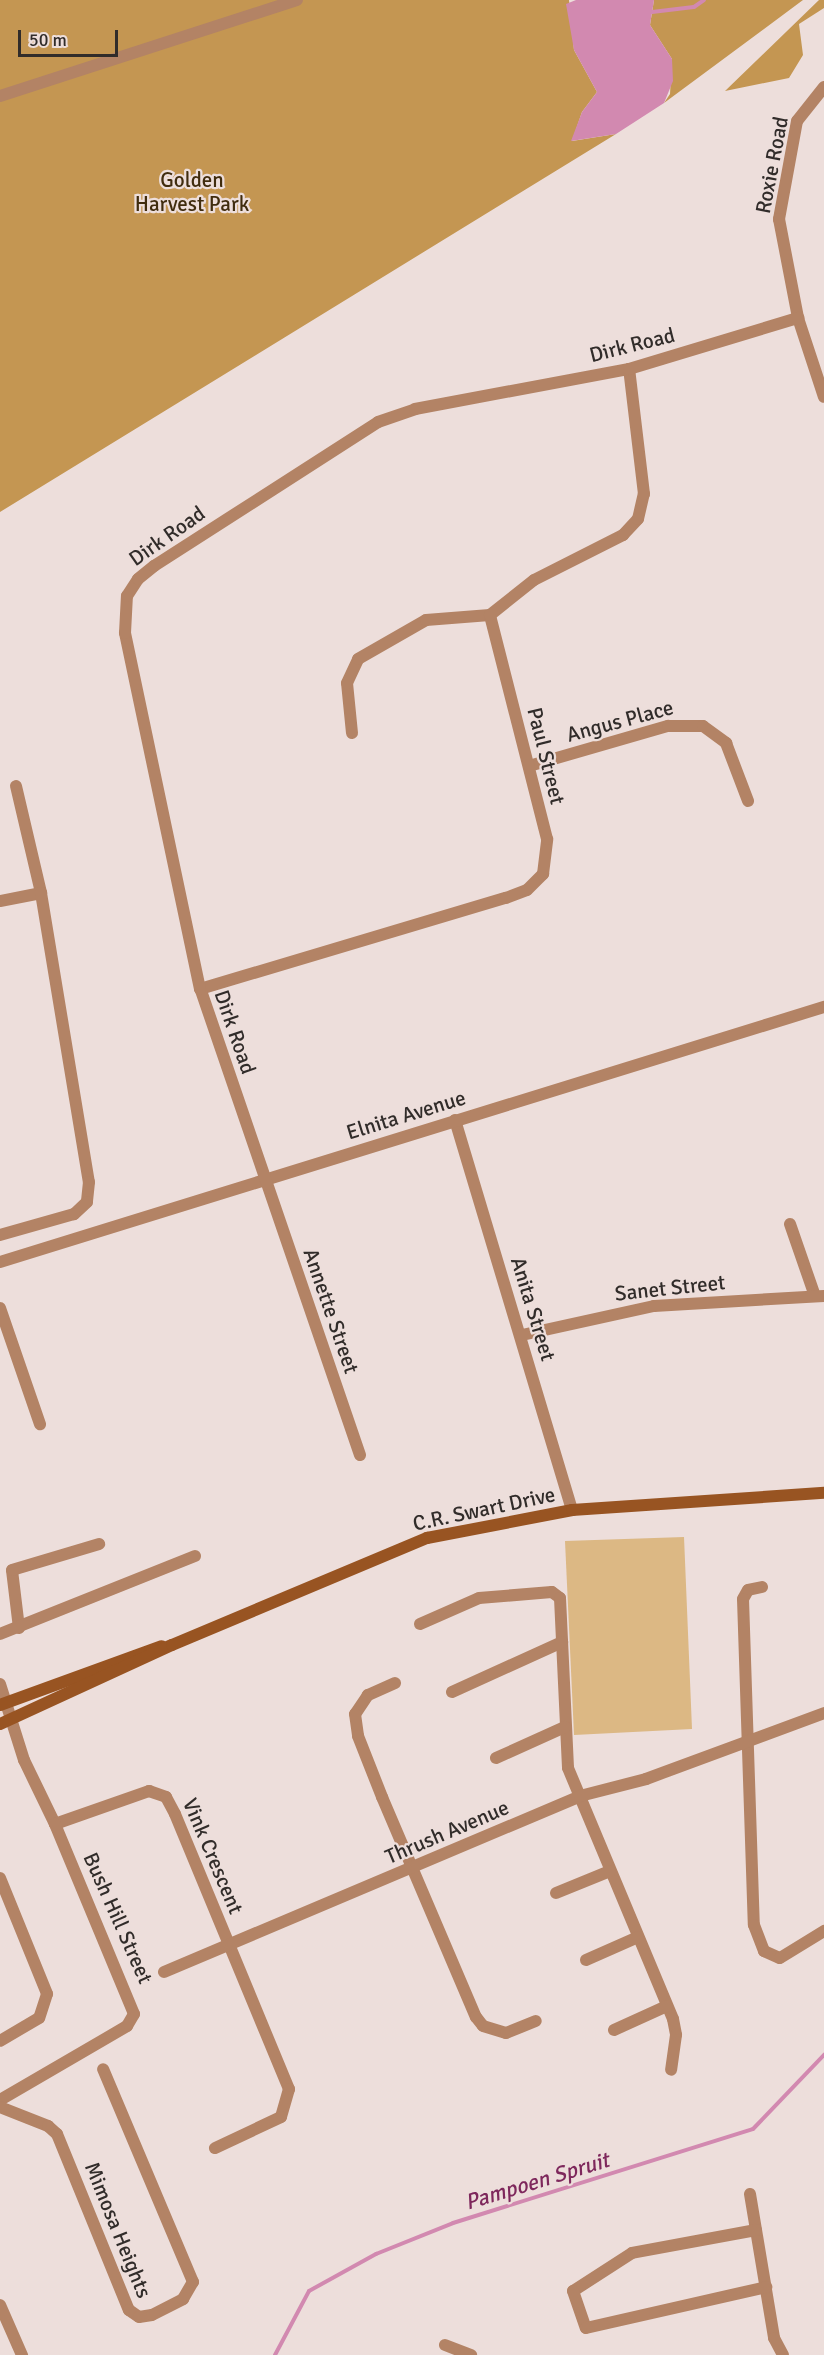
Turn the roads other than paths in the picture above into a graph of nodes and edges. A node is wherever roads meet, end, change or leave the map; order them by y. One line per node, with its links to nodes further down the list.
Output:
1 (297, 0): 3 (street)
2 (824, 87): 4 (street, Roxie Road)
3 (0, 96)
4 (798, 318): 5 (street, Dirk Road); 6 (street, Roxie Road)
5 (629, 369): 7 (street); 14 (street, Dirk Road)
6 (824, 397)
7 (490, 615): 8 (street); 9 (street, Paul Street)
8 (352, 733)
9 (529, 766): 11 (street, Angus Place); 14 (street, Paul Street)
10 (16, 786): 12 (street)
11 (748, 801)
12 (41, 893): 13 (street); 19 (street)
13 (0, 901)
14 (200, 989): 17 (street, Dirk Road)
15 (824, 1007): 16 (street, Elnita Avenue)
16 (455, 1120): 17 (street, Elnita Avenue); 23 (street, Anita Street)
17 (266, 1180): 20 (street, Elnita Avenue); 25 (street, Annette Street)
18 (790, 1224): 21 (street)
19 (0, 1235)
20 (0, 1262)
21 (820, 1296): 23 (street, Sanet Street)
22 (0, 1308): 24 (street)
23 (522, 1335): 27 (street, Anita Street)
24 (40, 1424)
25 (360, 1455)
26 (824, 1493): 27 (street, C.R. Swart Drive)
27 (572, 1510): 35 (street, C.R. Swart Drive)
28 (99, 1544): 32 (street)
29 (195, 1556): 32 (street)
30 (762, 1587): 43 (street)
31 (420, 1624): 34 (street)
32 (19, 1628): 33 (street)
33 (0, 1634)
34 (562, 1642): 38 (street); 42 (street)
35 (172, 1645): 39 (street, C.R. Swart Drive); 41 (street, C.R. Swart Drive)
36 (395, 1683): 47 (street)
37 (0, 1684): 39 (street)
38 (452, 1692)
39 (3, 1704): 41 (street)
40 (824, 1713): 43 (street, Thrush Avenue)
41 (6, 1722): 46 (street)
42 (565, 1727): 44 (street); 45 (street)
43 (750, 1742): 45 (street, Thrush Avenue); 51 (street)
44 (496, 1758)
45 (579, 1796): 47 (street, Thrush Avenue); 48 (street)
46 (55, 1824): 53 (street, Vink Crescent); 62 (street, Bush Hill Street)
47 (412, 1868): 53 (street, Thrush Avenue); 57 (street)
48 (610, 1871): 50 (street); 52 (street)
49 (0, 1878): 59 (street)
50 (556, 1893)
51 (824, 1931)
52 (638, 1937): 54 (street); 56 (street)
53 (230, 1945): 55 (street, Thrush Avenue); 64 (street)
54 (586, 1960)
55 (164, 1972)
56 (667, 2006): 58 (street); 61 (street)
57 (536, 2021)
58 (614, 2030)
59 (0, 2041)
60 (104, 2068): 63 (street, Mimosa Heights)
61 (671, 2070)
62 (0, 2100)
63 (0, 2108)
64 (215, 2148)
65 (750, 2194): 66 (street)
66 (756, 2230): 67 (street); 67 (street)
67 (766, 2288): 72 (street)
68 (0, 2305): 70 (street)
69 (445, 2345): 71 (street)
70 (22, 2355)
71 (471, 2355)
72 (783, 2355)

